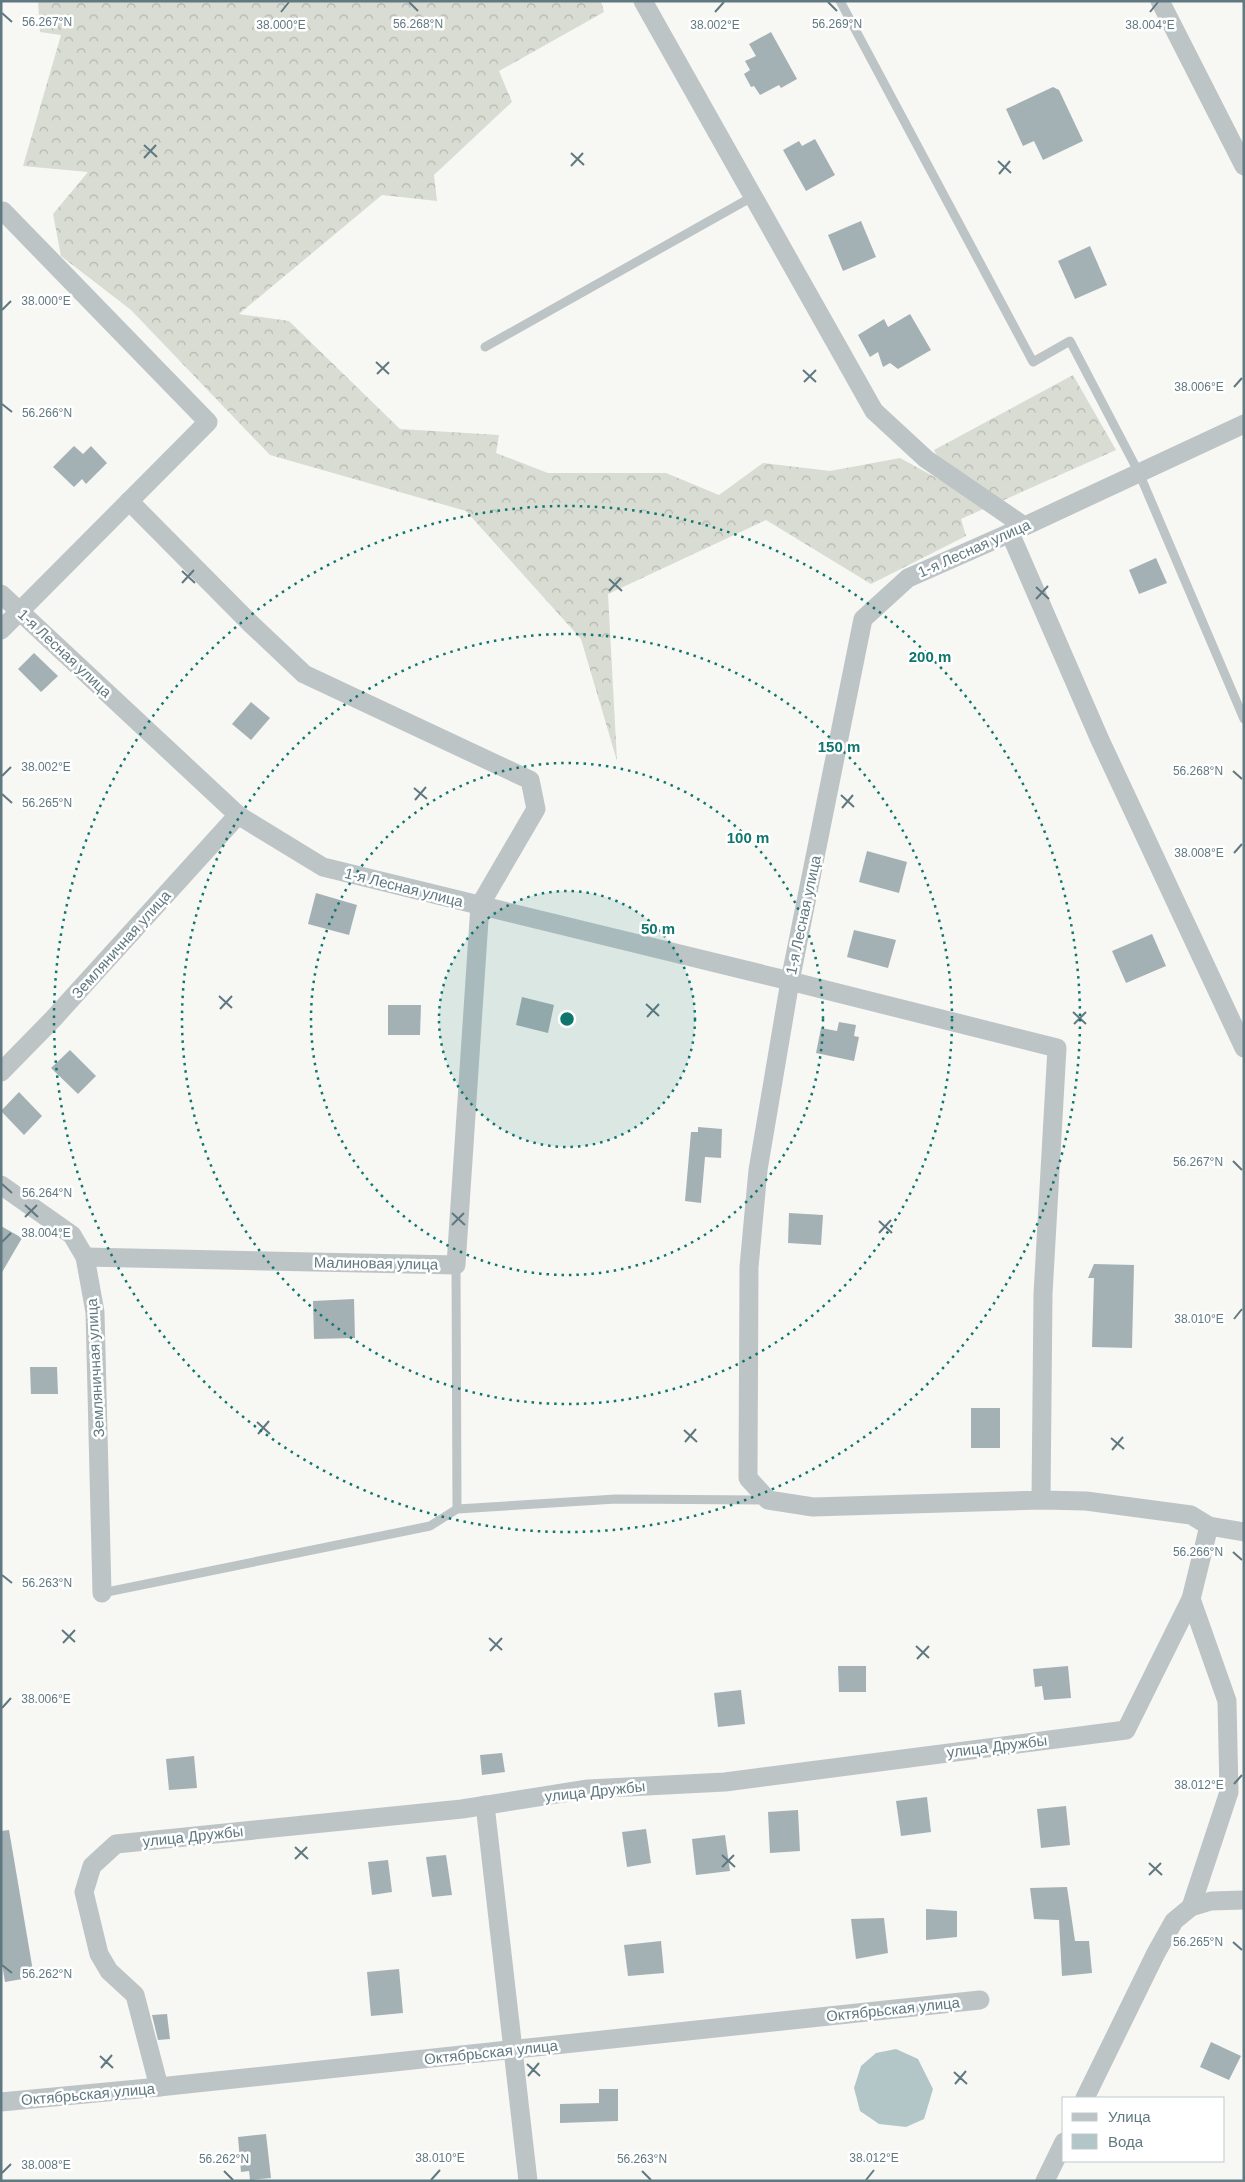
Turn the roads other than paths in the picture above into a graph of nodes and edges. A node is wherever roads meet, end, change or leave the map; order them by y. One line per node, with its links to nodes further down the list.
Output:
1 (643, 1): 5 (street)
2 (840, 1): 9 (lane)
3 (1160, 1): 4 (street)
4 (1244, 166)
5 (752, 197): 7 (lane); 11 (street)
6 (1, 213): 10 (street)
7 (485, 347)
8 (1244, 424): 9 (street, 1-я Лесная улица)
9 (1139, 473): 11 (street, 1-я Лесная улица); 15 (lane)
10 (129, 501): 13 (street); 17 (street)
11 (1017, 530): 18 (street, 1-я Лесная улица); 19 (street)
12 (1, 594): 13 (street, 1-я Лесная улица)
13 (19, 611): 14 (street); 16 (street, 1-я Лесная улица)
14 (1, 630)
15 (1244, 719)
16 (238, 815): 17 (street, 1-я Лесная улица); 20 (street, Земляничная улица)
17 (480, 905): 18 (street, 1-я Лесная улица); 23 (street, Малиновая улица)
18 (790, 981): 24 (street); 25 (street)
19 (1244, 1048)
20 (1, 1072)
21 (1, 1184): 22 (street, Земляничная улица)
22 (86, 1257): 23 (street, Малиновая улица); 29 (street, Земляничная улица)
23 (456, 1265): 26 (lane)
24 (768, 1500): 25 (street); 26 (lane)
25 (1041, 1500): 27 (street)
26 (457, 1510): 29 (lane)
27 (1209, 1526): 28 (street); 30 (street, улица Дружбы)
28 (1244, 1532)
29 (102, 1593)
30 (1191, 1599): 31 (street); 33 (street, улица Дружбы)
31 (1226, 1701): 32 (street); 35 (street)
32 (1244, 1713)
33 (485, 1805): 37 (street); 38 (street, улица Дружбы)
34 (1244, 1900): 35 (street)
35 (1191, 1906): 39 (street)
36 (980, 2000): 37 (street, Октябрьская улица)
37 (513, 2050): 38 (street, Октябрьская улица); 42 (street)
38 (159, 2087): 40 (street, Октябрьская улица)
39 (1085, 2097)
40 (1, 2102)
41 (1062, 2146): 43 (street)
42 (528, 2181)
43 (1045, 2181)

